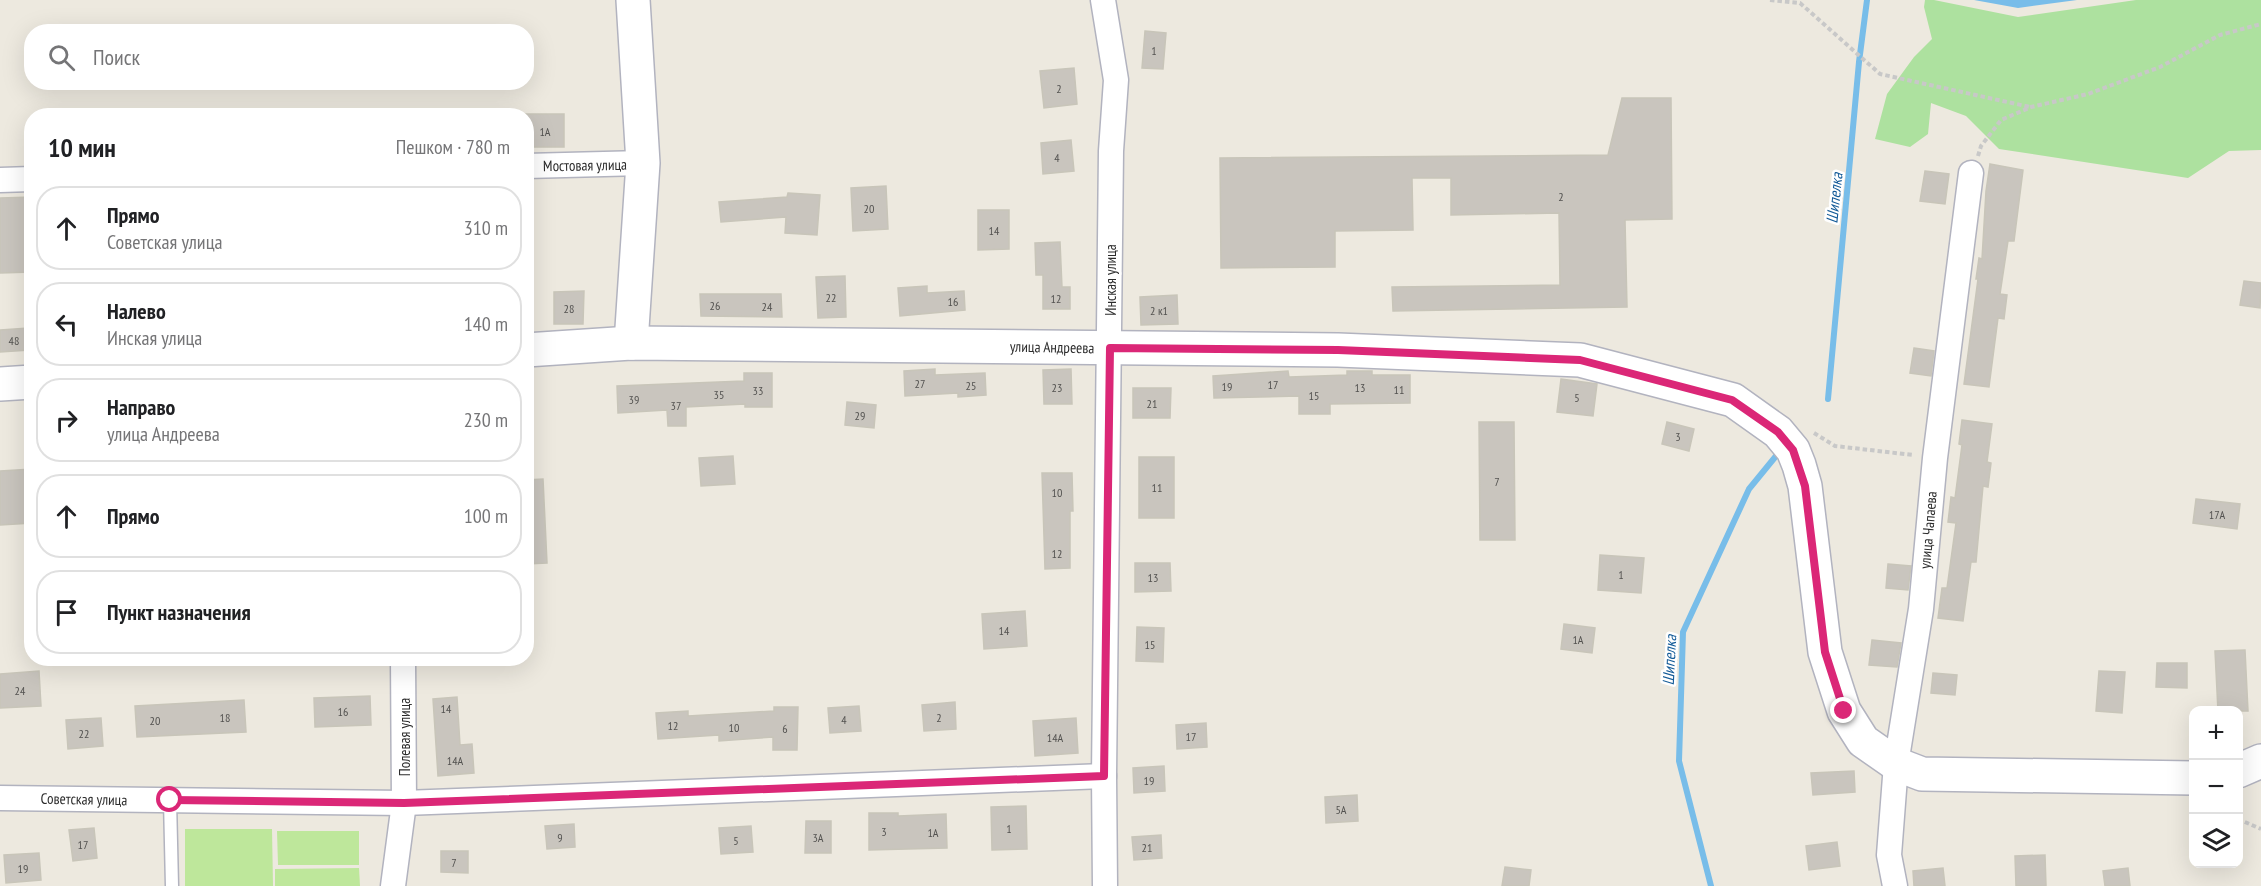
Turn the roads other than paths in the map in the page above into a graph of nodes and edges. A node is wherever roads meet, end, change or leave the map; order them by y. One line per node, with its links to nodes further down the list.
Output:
1 (633, 0): 3 (street)
2 (1103, 0): 9 (street, Инская улица)
3 (643, 163): 4 (street, Мостовая улица); 8 (street)
4 (534, 166)
5 (1971, 173): 15 (street, улица Чапаева)
6 (24, 179): 7 (street)
7 (0, 180)
8 (631, 343): 9 (street, улица Андреева); 10 (street, улица Андреева)
9 (1110, 348): 15 (street, улица Андреева); 17 (street, Инская улица)
10 (534, 349)
11 (24, 382): 12 (street)
12 (0, 384)
13 (403, 666): 21 (street, Полевая улица)
14 (2261, 761): 16 (street)
15 (1896, 764): 18 (street); 25 (street, улица Чапаева)
16 (2243, 769)
17 (1104, 776): 21 (street, Советская улица); 24 (street, Инская улица)
18 (2189, 778)
19 (0, 798): 20 (street, Советская улица)
20 (170, 800): 21 (street, Советская улица); 22 (lane)
21 (404, 803): 23 (street, Полевая улица)
22 (172, 886)
23 (393, 886)
24 (1105, 886)
25 (1895, 886)

